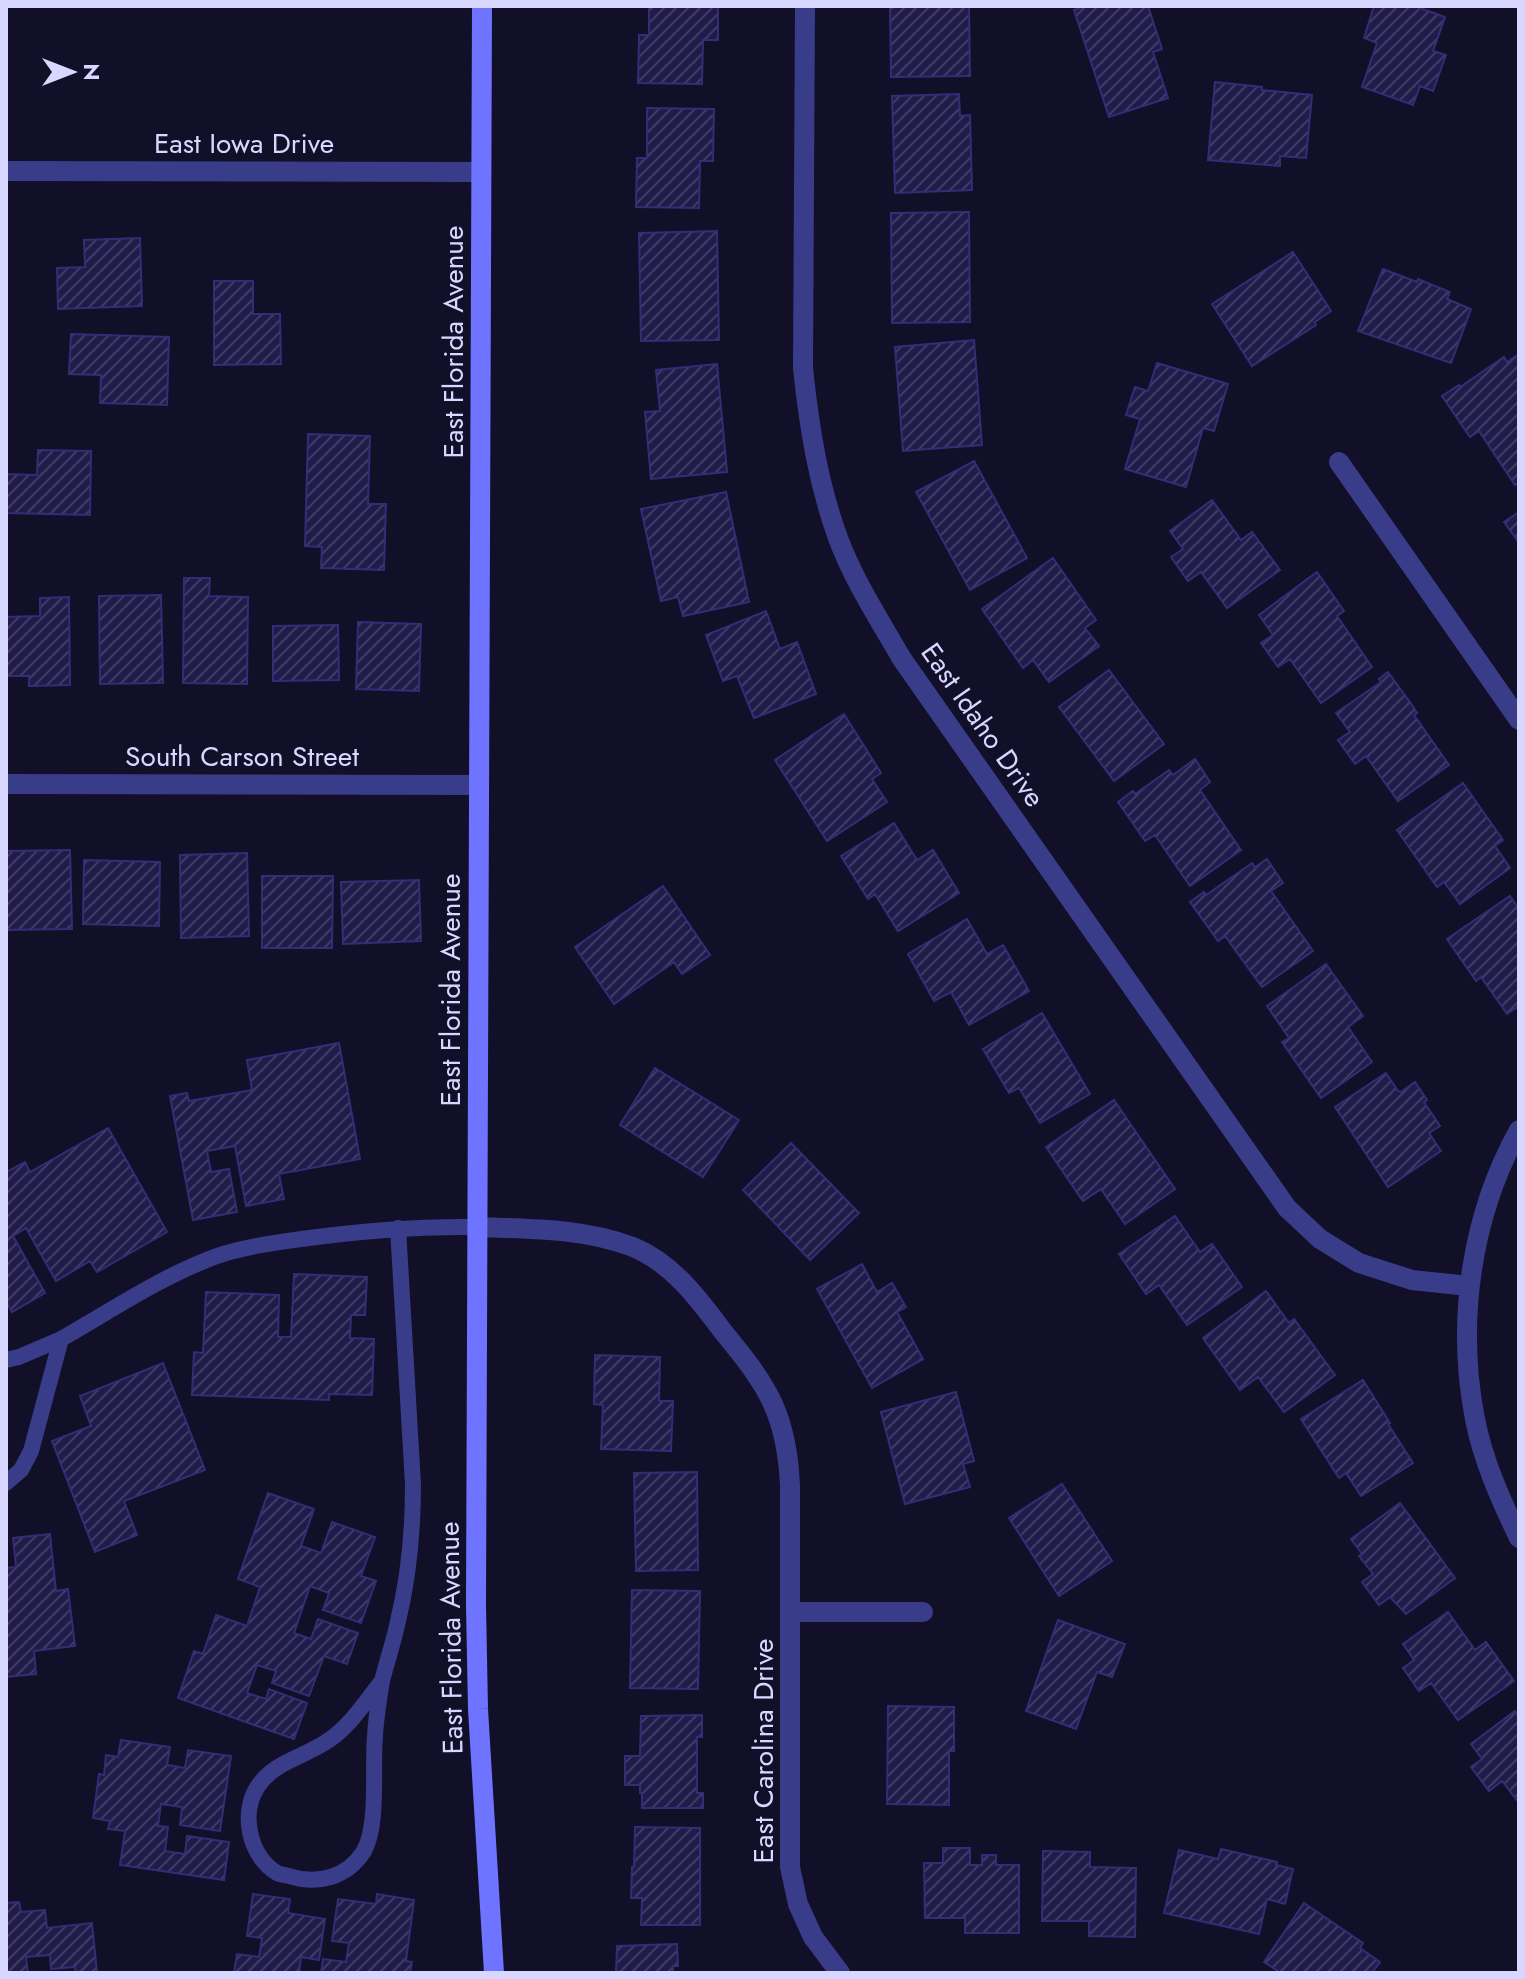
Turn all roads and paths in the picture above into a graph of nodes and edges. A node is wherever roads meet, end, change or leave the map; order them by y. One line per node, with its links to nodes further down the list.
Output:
1 (482, 6): 4 (street, East Florida Avenue)
2 (805, 6): 12 (street, East Idaho Drive)
3 (6, 171): 4 (street, East Iowa Drive)
4 (481, 172): 8 (street, East Florida Avenue)
5 (1339, 462): 6 (street)
6 (1519, 720)
7 (6, 784): 8 (street, South Carson Street)
8 (478, 785): 10 (street, East Florida Avenue)
9 (1519, 1130): 12 (street)
10 (477, 1227): 11 (lane); 17 (street, East Carolina Drive); 20 (street, East Florida Avenue)
11 (398, 1228): 13 (lane); 19 (lane)
12 (1469, 1286): 16 (street)
13 (61, 1339): 14 (lane); 15 (lane)
14 (6, 1360)
15 (6, 1483)
16 (1519, 1538)
17 (790, 1612): 18 (street, East Carolina Drive); 21 (street, East Carolina Drive)
18 (923, 1612)
19 (382, 1681): 19 (lane)
20 (494, 1973)
21 (840, 1973)

